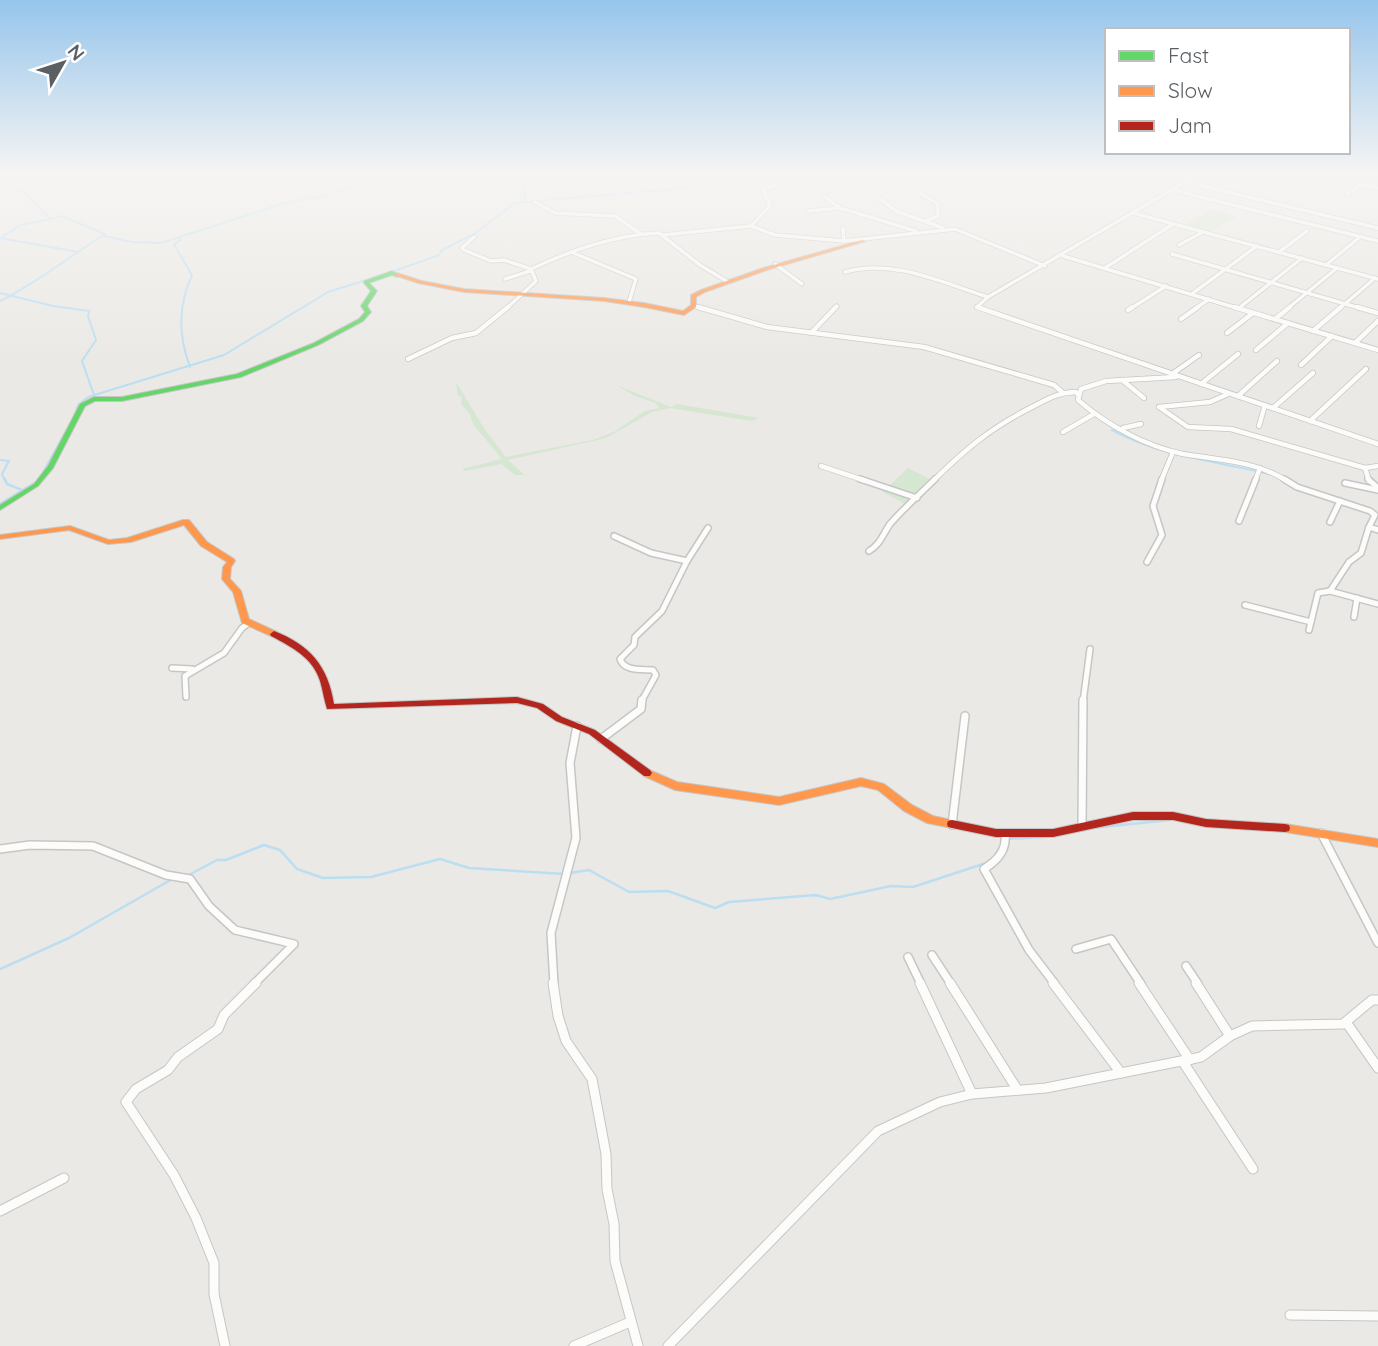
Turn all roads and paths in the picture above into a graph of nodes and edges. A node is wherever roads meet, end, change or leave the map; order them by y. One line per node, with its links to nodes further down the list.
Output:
1 (474, 237): 29 (street)
2 (630, 237): 18 (street)
3 (665, 237): 33 (street)
4 (796, 237): 14 (street)
5 (844, 237): 14 (street)
6 (894, 237): 15 (street)
7 (974, 237): 25 (street)
8 (1094, 237): 21 (street)
9 (1153, 237): 26 (street)
10 (1194, 237): 16 (street)
11 (1221, 237): 17 (street)
12 (1299, 237): 19 (street)
13 (1360, 237): 24 (street)
14 (844, 241): 15 (street)
15 (864, 241): 23 (street)
16 (1179, 245)
17 (1258, 247): 19 (street); 28 (street)
18 (570, 252): 29 (street); 42 (street)
19 (1279, 252): 22 (street)
20 (1172, 254): 28 (street)
21 (1063, 256): 25 (street); 26 (street)
22 (1302, 258): 24 (street); 34 (street)
23 (775, 264): 33 (street); 35 (street)
24 (1326, 265): 27 (street)
25 (1045, 266): 40 (street)
26 (1105, 268): 36 (street)
27 (1337, 268): 31 (street); 37 (street)
28 (1226, 269): 34 (street); 38 (street)
29 (531, 270): 32 (street); 39 (street)
30 (845, 272): 40 (street)
31 (1377, 278): 43 (street)
32 (505, 279)
33 (728, 282): 44 (street)
34 (1272, 282): 37 (street); 46 (street)
35 (802, 284)
36 (1166, 286): 38 (street); 47 (street)
37 (1307, 292): 43 (street); 50 (street)
38 (1193, 293): 41 (street)
39 (524, 294): 42 (street); 63 (street); 95 (street)
40 (988, 297): 67 (street)
41 (1209, 299): 46 (street); 51 (street)
42 (629, 302): 44 (street)
43 (1345, 303): 49 (street); 54 (street)
44 (694, 306): 55 (street)
45 (837, 306): 55 (street)
46 (1239, 308): 48 (street)
47 (1128, 310)
48 (1253, 313): 50 (street); 56 (street)
49 (1378, 313)
50 (1275, 319): 53 (street)
51 (1181, 320)
52 (1378, 321): 58 (street)
53 (1287, 323): 54 (street); 59 (street)
54 (1313, 331): 57 (street)
55 (811, 333): 72 (street)
56 (1227, 333)
57 (1332, 336): 58 (street); 65 (street)
58 (1355, 343): 60 (street)
59 (1256, 350)
60 (1378, 350)
61 (1238, 354): 71 (street)
62 (1199, 355): 67 (street)
63 (408, 359)
64 (1277, 361): 75 (street)
65 (1301, 365)
66 (1366, 369): 80 (street)
67 (1172, 373): 69 (street)
68 (1312, 373): 78 (street)
69 (1182, 377): 70 (street); 71 (street)
70 (1122, 380): 74 (street); 76 (street)
71 (1202, 384): 73 (street)
72 (1062, 392): 74 (street); 93 (street)
73 (1229, 393): 75 (street); 90 (street)
74 (1079, 396): 79 (street)
75 (1238, 396): 77 (street)
76 (1144, 398)
77 (1265, 405): 78 (street); 82 (street)
78 (1273, 408): 80 (street)
79 (1094, 414): 83 (street); 84 (street)
80 (1310, 421): 85 (street)
81 (1141, 424): 83 (street)
82 (1259, 426)
83 (1123, 428): 86 (street)
84 (1063, 432)
85 (1378, 444)
86 (1173, 452): 89 (street); 105 (street)
87 (821, 466): 93 (street)
88 (1378, 466): 90 (street)
89 (1259, 468): 94 (street); 96 (street)
90 (1365, 468): 92 (street)
91 (1345, 483): 92 (street)
92 (1378, 489)
93 (917, 498): 103 (street)
94 (1340, 501): 97 (street); 98 (street)
95 (0, 508)
96 (1239, 521)
97 (1330, 522)
98 (1369, 527): 100 (street); 106 (street)
99 (708, 528): 104 (street)
100 (1378, 530)
101 (614, 536): 104 (street)
102 (0, 537): 111 (street)
103 (869, 551)
104 (687, 561): 118 (street)
105 (1147, 562)
106 (1330, 591): 107 (street); 109 (street)
107 (1357, 598): 108 (street); 110 (street)
108 (1378, 604)
109 (1245, 605)
110 (1354, 617)
111 (249, 622): 114 (street); 117 (street)
112 (1090, 649): 120 (street)
113 (172, 668): 114 (street)
114 (192, 669): 115 (street)
115 (186, 697)
116 (965, 716): 119 (street)
117 (576, 726): 118 (street); 143 (street)
118 (601, 739): 119 (street)
119 (952, 825): 121 (street)
120 (1082, 827): 121 (street); 122 (street)
121 (1005, 833): 135 (street)
122 (1321, 834): 123 (street); 125 (street)
123 (1378, 843)
124 (0, 849): 144 (street)
125 (1378, 943)
126 (1076, 949): 133 (street)
127 (932, 955): 136 (street)
128 (908, 957): 137 (street)
129 (1186, 966): 132 (street)
130 (1378, 1000): 131 (street)
131 (1346, 1022): 132 (street); 134 (street)
132 (1230, 1036): 133 (street)
133 (1187, 1061): 135 (street); 138 (street)
134 (1378, 1068)
135 (1121, 1073): 136 (street)
136 (1017, 1089): 137 (street)
137 (972, 1094): 147 (street)
138 (1253, 1169)
139 (64, 1178): 140 (street)
140 (0, 1211)
141 (1290, 1315): 142 (street)
142 (1378, 1316)
143 (630, 1322): 145 (street); 146 (street)
144 (225, 1346)
145 (574, 1346)
146 (638, 1346)
147 (668, 1346)

